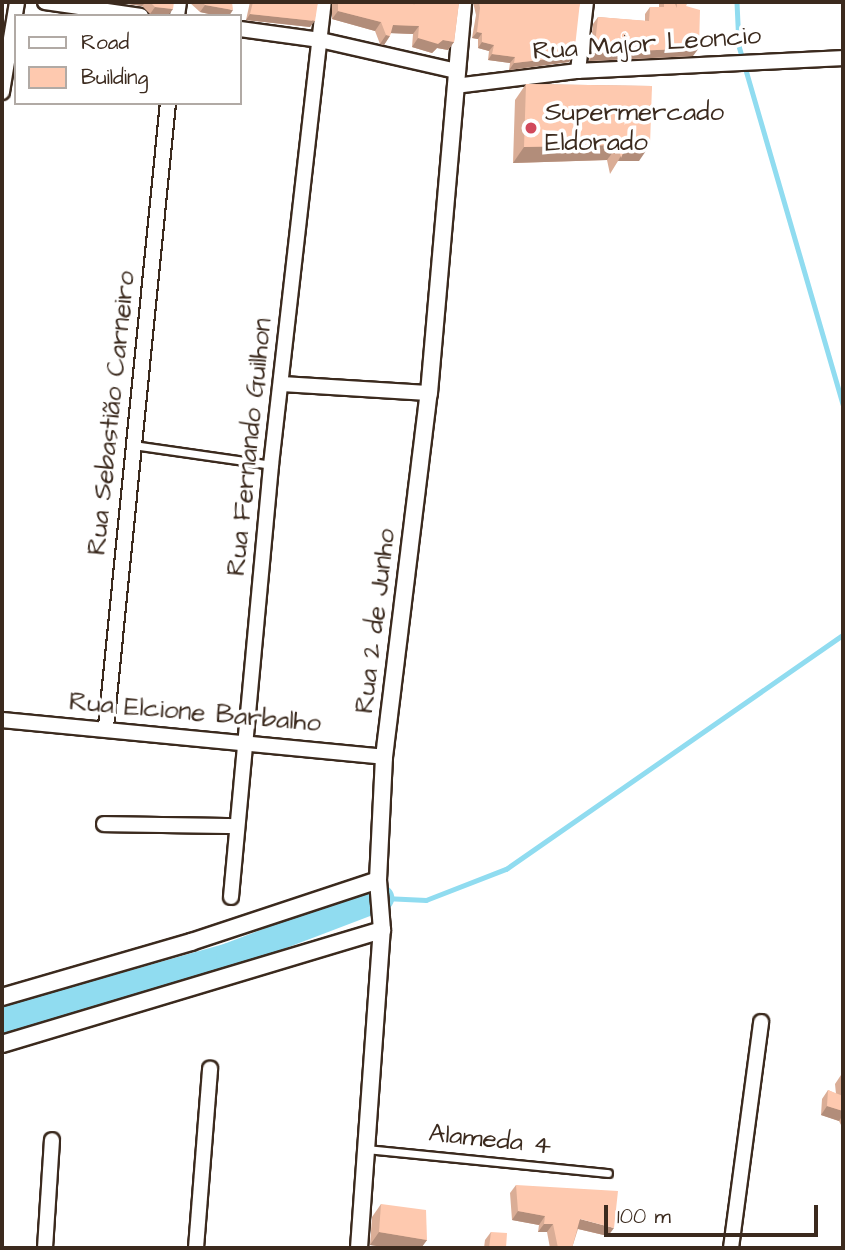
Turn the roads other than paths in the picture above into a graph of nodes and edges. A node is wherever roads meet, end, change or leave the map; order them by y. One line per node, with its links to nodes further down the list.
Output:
1 (45, 2): 5 (street)
2 (324, 2): 8 (street, Rua Fernando Guilhon)
3 (463, 2): 11 (street, Rua 2 de Junho)
4 (586, 2): 10 (street)
5 (127, 14)
6 (14, 20): 12 (street)
7 (242, 29): 8 (street, Rua Major Leoncio)
8 (320, 40): 11 (street, Rua Major Leoncio); 14 (street, Rua Fernando Guilhon)
9 (843, 58): 10 (street, Rua Major Leoncio)
10 (579, 71): 11 (street, Rua Major Leoncio)
11 (455, 78): 15 (street, Rua 2 de Junho)
12 (2, 92)
13 (168, 105): 16 (street, Rua Sebastião Carneiro)
14 (281, 384): 15 (street); 17 (street, Rua Fernando Guilhon)
15 (429, 393): 21 (street, Rua 2 de Junho)
16 (132, 445): 17 (lane); 19 (street, Rua Sebastião Carneiro)
17 (271, 466): 20 (street, Rua Fernando Guilhon)
18 (2, 720): 19 (street, Rua Elcione Barbalho)
19 (106, 727): 20 (street, Rua Elcione Barbalho)
20 (246, 740): 21 (street, Rua Elcione Barbalho); 23 (street, Rua Fernando Guilhon)
21 (384, 757): 24 (street, Rua 2 de Junho)
22 (104, 824): 23 (street)
23 (236, 826): 25 (street, Rua Fernando Guilhon)
24 (378, 880): 26 (street, Rua 2 de Junho); 27 (street)
25 (230, 897)
26 (382, 930): 29 (street); 32 (street, Rua 2 de Junho)
27 (2, 997)
28 (761, 1022): 37 (street)
29 (2, 1044)
30 (210, 1069): 35 (street)
31 (52, 1140): 34 (street)
32 (367, 1149): 33 (lane, Alameda 4); 36 (street, Rua 2 de Junho)
33 (608, 1173)
34 (45, 1248)
35 (196, 1248)
36 (359, 1248)
37 (731, 1248)

